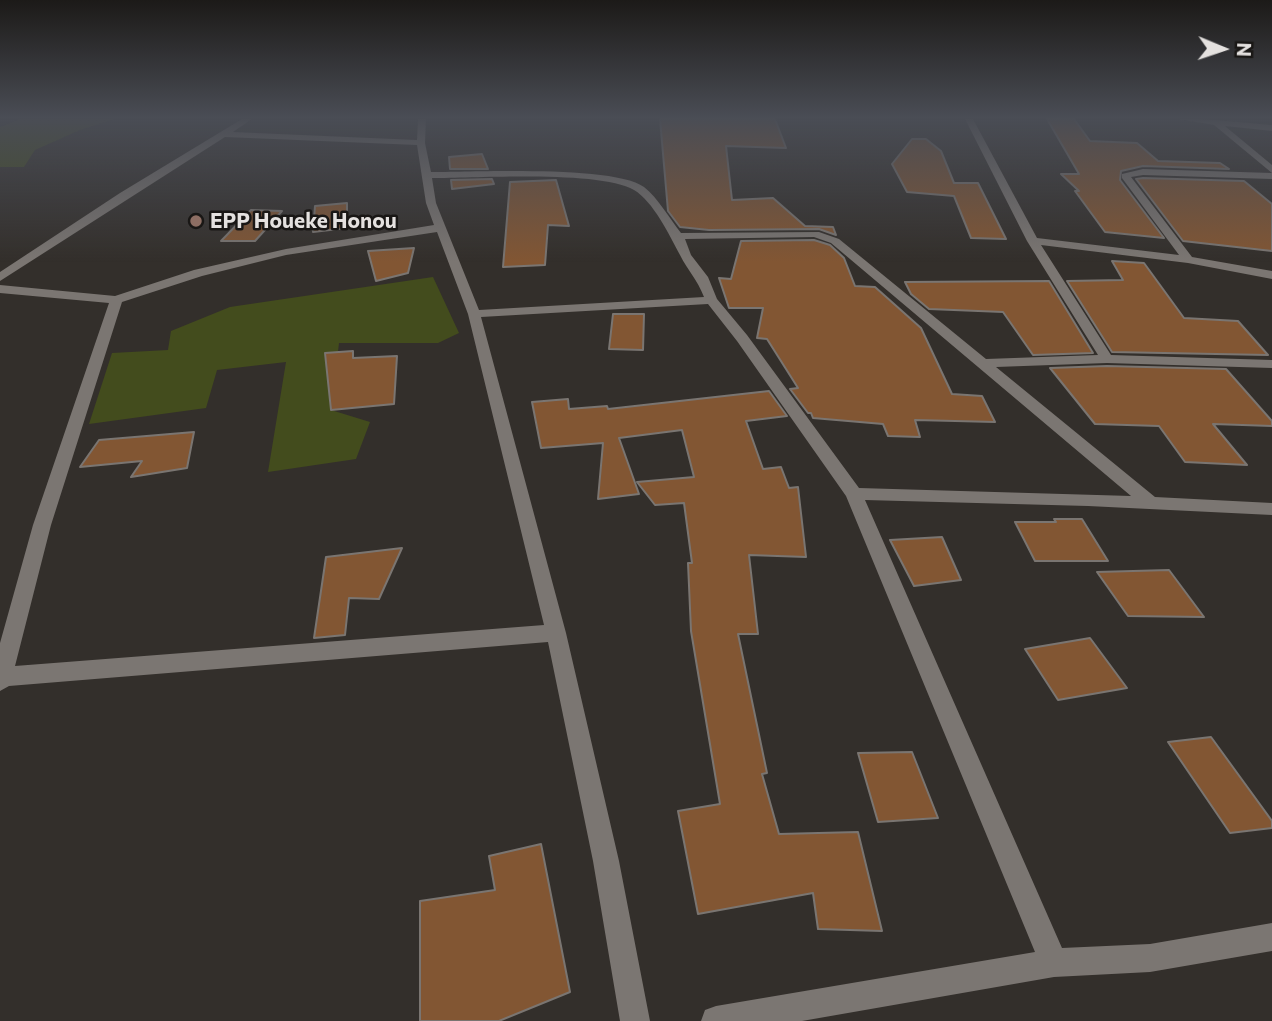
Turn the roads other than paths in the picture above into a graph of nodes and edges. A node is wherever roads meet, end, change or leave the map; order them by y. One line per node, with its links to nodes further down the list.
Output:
1 (171, 167): 11 (street)
2 (425, 167): 4 (street)
3 (994, 167): 8 (street)
4 (426, 175): 6 (street); 7 (street)
5 (1272, 176): 9 (street)
6 (439, 229): 13 (street); 15 (street)
7 (678, 236): 14 (street); 17 (street)
8 (1033, 241): 9 (street); 16 (street)
9 (1188, 260): 10 (street)
10 (1272, 275)
11 (0, 277)
12 (0, 289): 13 (street)
13 (116, 300): 23 (street)
14 (711, 300): 15 (street); 19 (street)
15 (474, 314): 22 (street)
16 (1107, 359): 17 (street); 18 (street)
17 (982, 363): 20 (street)
18 (1272, 364)
19 (854, 494): 20 (street); 25 (street)
20 (1151, 503): 21 (street)
21 (1272, 509)
22 (556, 634): 23 (street); 26 (street)
23 (1, 678)
24 (1272, 937): 25 (street)
25 (1054, 963): 27 (street)
26 (635, 1021)
27 (716, 1021)

